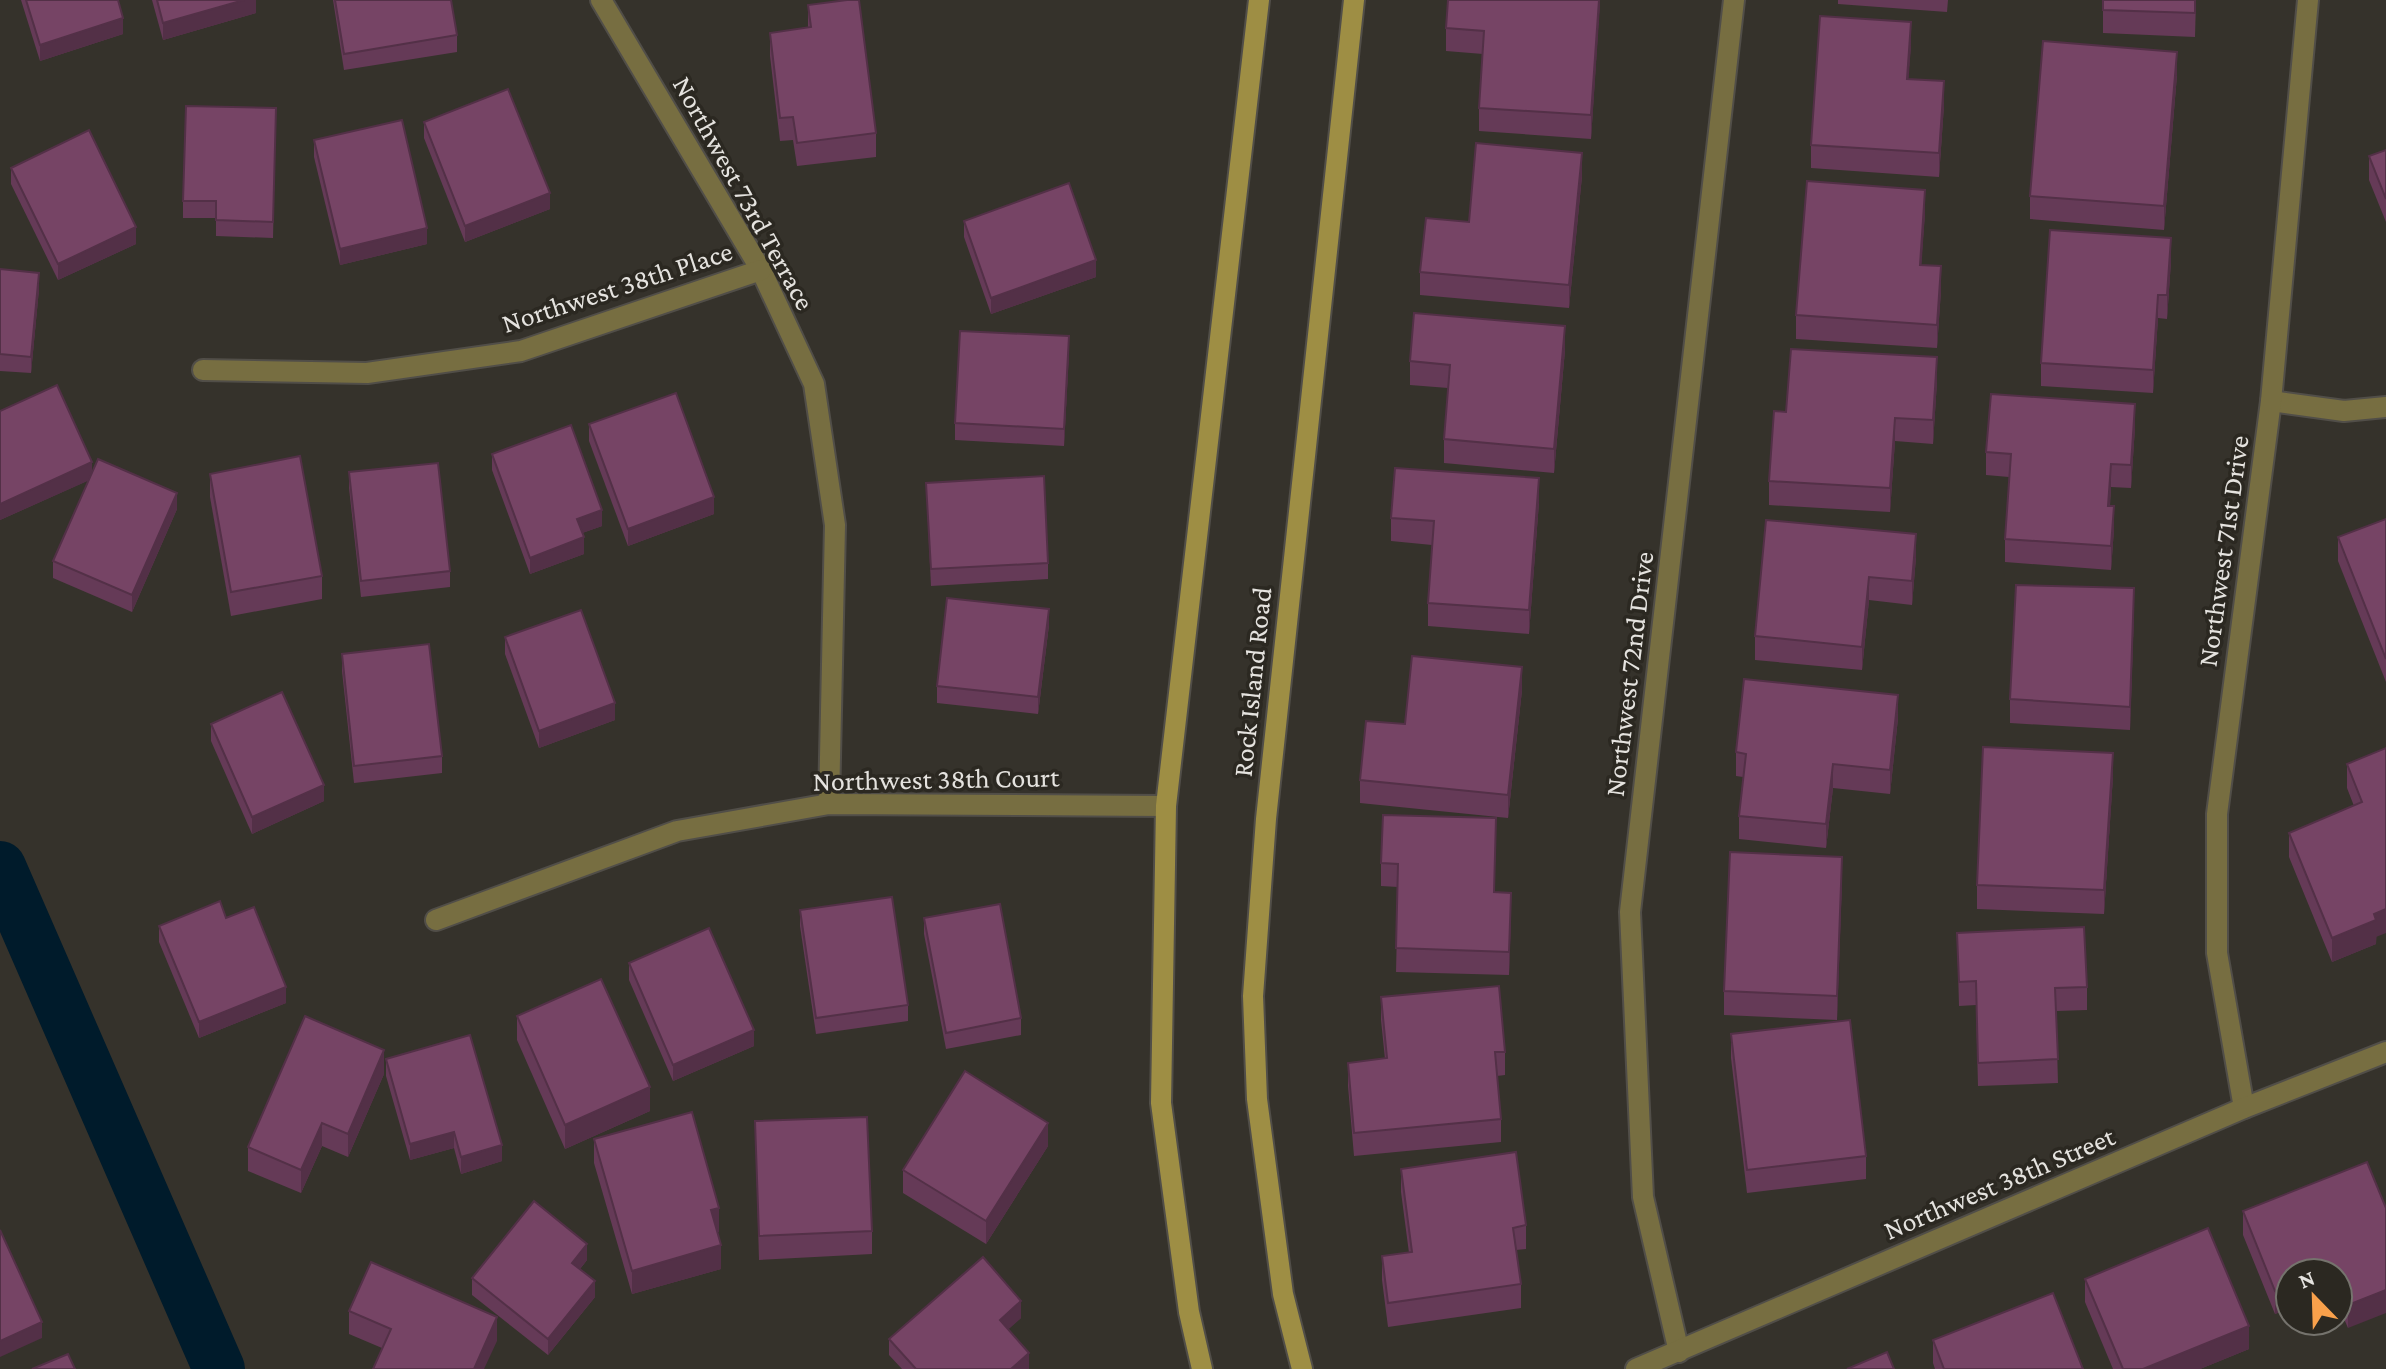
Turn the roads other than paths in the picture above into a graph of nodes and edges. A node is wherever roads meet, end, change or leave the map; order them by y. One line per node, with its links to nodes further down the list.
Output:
1 (601, 0): 6 (street, Northwest 73rd Terrace)
2 (1259, 0): 11 (main road)
3 (1354, 0): 17 (main road, Rock Island Road)
4 (1734, 0): 15 (street, Northwest 72nd Drive)
5 (2308, 0): 8 (street, Northwest 71st Drive)
6 (761, 270): 7 (street, Northwest 38th Place); 10 (street, Northwest 73rd Terrace)
7 (203, 370)
8 (2271, 401): 9 (street); 14 (street, Northwest 71st Drive)
9 (2386, 407)
10 (829, 804): 11 (street, Northwest 38th Court); 12 (street, Northwest 38th Court)
11 (1166, 806): 16 (main road)
12 (436, 920)
13 (2386, 1052): 14 (street, Northwest 38th Street)
14 (2244, 1108): 15 (street, Northwest 38th Street)
15 (1679, 1352): 18 (street, Northwest 38th Street)
16 (1202, 1369)
17 (1302, 1369)
18 (1636, 1369)

